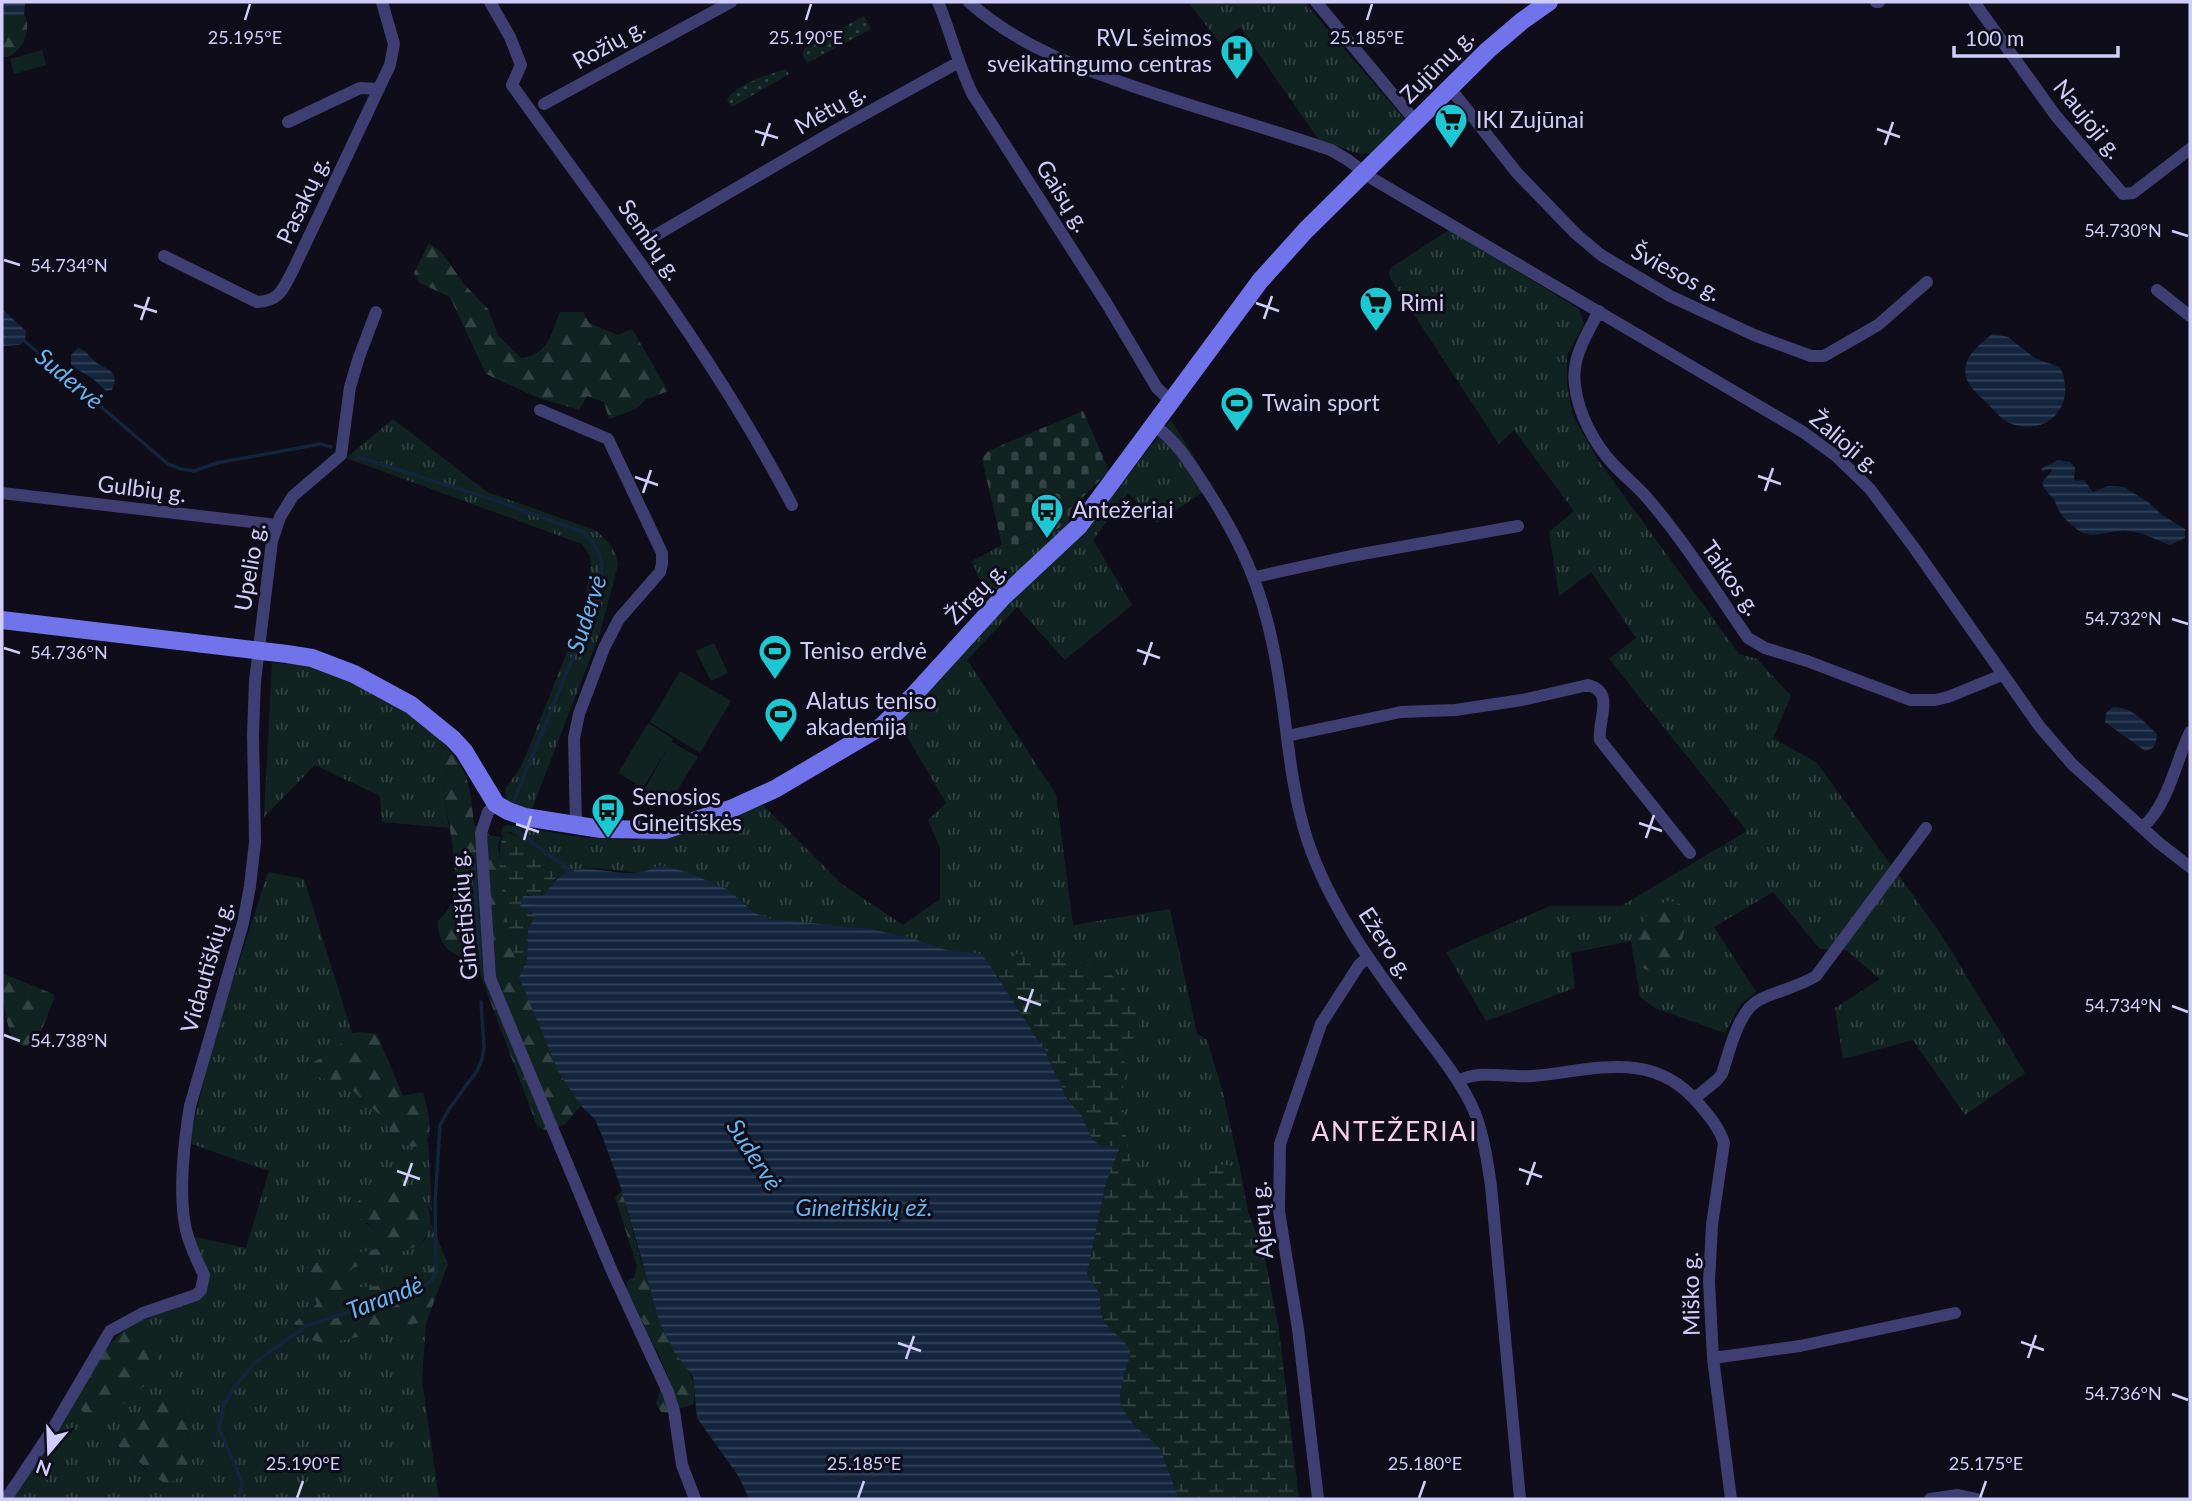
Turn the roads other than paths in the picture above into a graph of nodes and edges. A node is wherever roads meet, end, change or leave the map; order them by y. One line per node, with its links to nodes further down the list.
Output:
1 (382, 2): 11 (street, Pasakų g.)
2 (490, 2): 28 (street, Sembų g.)
3 (731, 2): 12 (street, Rožių g.)
4 (938, 2): 9 (street, Gaisų g.)
5 (969, 2): 16 (street, Žalioji g.)
6 (1316, 2): 14 (street)
7 (1549, 2): 10 (street, Zujūnų g.)
8 (1974, 2): 15 (street, Naujoji g.)
9 (959, 62): 17 (street, Mėtų g.); 24 (street, Gaisų g.)
10 (1450, 88): 14 (street, Zujūnų g.); 19 (street, Šviesos g.)
11 (379, 89): 13 (street); 18 (street, Pasakų g.)
12 (544, 104)
13 (288, 122)
14 (1416, 122): 16 (street, Zujūnų g.)
15 (2190, 149)
16 (1365, 172): 21 (street, Žalioji g.); 24 (street, Žirgų g.)
17 (651, 238)
18 (164, 256)
19 (1927, 282)
20 (2157, 290): 23 (street)
21 (1599, 311): 34 (street, Žalioji g.); 34 (street, Taikos g.)
22 (376, 312): 29 (street, Upelio g.)
23 (2190, 316)
24 (1172, 402): 26 (street, Žirgų g.)
25 (540, 410): 38 (street)
26 (1155, 426): 31 (street, Ežero g.); 38 (street, Žirgų g.)
27 (2, 493): 29 (street, Gulbių g.)
28 (792, 505)
29 (277, 525): 33 (street, Upelio g.)
30 (1518, 526): 31 (street)
31 (1255, 577): 36 (street, Ežero g.)
32 (2, 620): 33 (street)
33 (258, 650): 37 (street); 48 (street, Vidautiškių g.)
34 (2002, 675): 39 (street, Žalioji g.)
35 (2190, 732): 39 (street)
36 (1287, 736): 41 (street); 43 (street, Ežero g.)
37 (496, 804): 38 (street, Žirgų g.); 49 (street, Gineitiškių g.)
38 (576, 825)
39 (2143, 827): 42 (street, Žalioji g.)
40 (1926, 828): 45 (street)
41 (1690, 853)
42 (2190, 867)
43 (1368, 957): 44 (street, Ežero g.); 50 (street, Ajerų g.)
44 (1458, 1081): 45 (street, Miško g.); 51 (street, Ežero g.)
45 (1695, 1098): 47 (street, Miško g.)
46 (1955, 1313): 47 (street)
47 (1713, 1358): 52 (street, Miško g.)
48 (6, 1499)
49 (695, 1499)
50 (1318, 1499)
51 (1520, 1499)
52 (1731, 1499)
53 (1930, 1499): 54 (street)
54 (1977, 1499)

